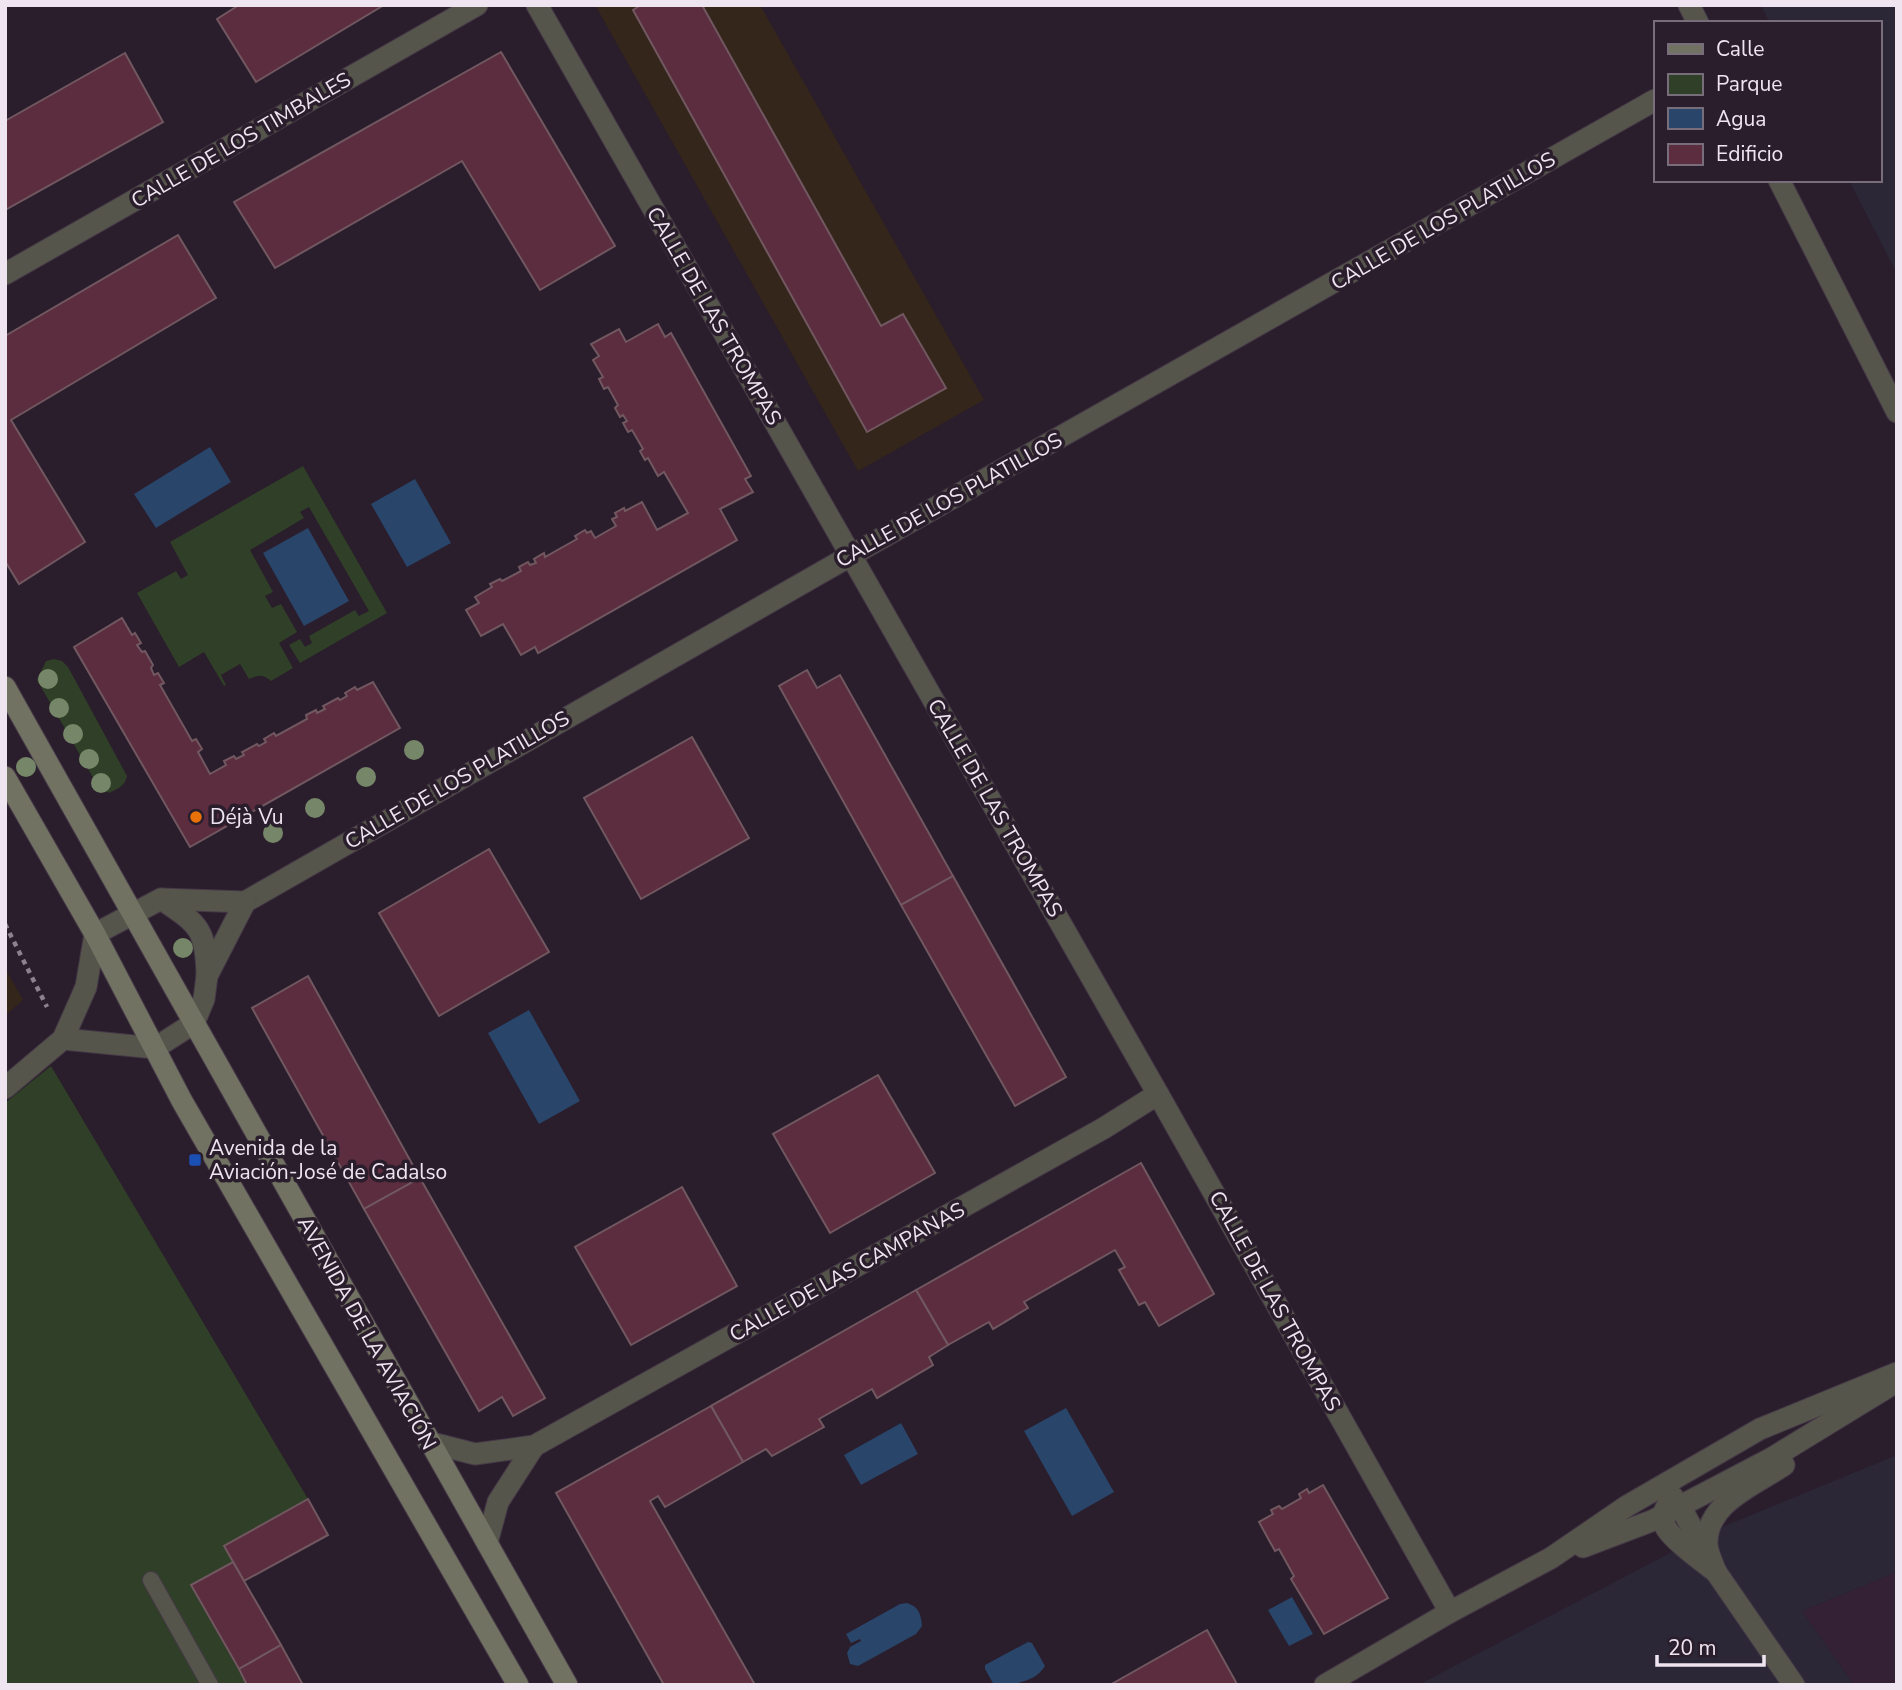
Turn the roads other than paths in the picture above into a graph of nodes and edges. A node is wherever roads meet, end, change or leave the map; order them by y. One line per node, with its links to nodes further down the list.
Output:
1 (477, 5): 7 (street, CALLE DE LOS TIMBALES)
2 (537, 5): 9 (street, CALLE DE LAS TROMPAS)
3 (1689, 5): 4 (street)
4 (1697, 21)
5 (1654, 101): 9 (street, CALLE DE LOS PLATILLOS)
6 (1780, 182): 8 (street)
7 (5, 274)
8 (1897, 412)
9 (850, 556): 13 (street, CALLE DE LOS PLATILLOS); 21 (street, CALLE DE LAS TROMPAS)
10 (5, 687): 14 (main road, AVENIDA DE LA AVIACIÓN)
11 (5, 777): 15 (main road, AVENIDA DE LA AVIACIÓN)
12 (161, 899): 13 (street); 14 (street); 16 (street)
13 (245, 902): 16 (street)
14 (132, 913): 15 (street); 17 (main road, AVENIDA DE LA AVIACIÓN)
15 (95, 934): 18 (street); 19 (main road, AVENIDA DE LA AVIACIÓN)
16 (207, 976): 17 (street)
17 (194, 1023): 19 (street); 23 (main road, AVENIDA DE LA AVIACIÓN)
18 (63, 1039): 19 (street); 20 (street)
19 (155, 1048): 31 (main road, AVENIDA DE LA AVIACIÓN)
20 (5, 1088)
21 (1158, 1094): 24 (street, CALLE DE LAS CAMPANAS); 29 (street, CALLE DE LAS TROMPAS)
22 (1897, 1379): 25 (street); 25 (street); 27 (street)
23 (428, 1442): 24 (street, CALLE DE LAS CAMPANAS); 26 (main road, AVENIDA DE LA AVIACIÓN)
24 (534, 1446): 26 (street, CALLE DE LAS CAMPANAS)
25 (1668, 1502): 27 (street); 29 (street)
26 (487, 1543): 32 (main road, AVENIDA DE LA AVIACIÓN)
27 (1716, 1572): 34 (street)
28 (151, 1580): 30 (lane)
29 (1450, 1612): 33 (street)
30 (210, 1685)
31 (518, 1685)
32 (567, 1685)
33 (1325, 1685)
34 (1794, 1685)

